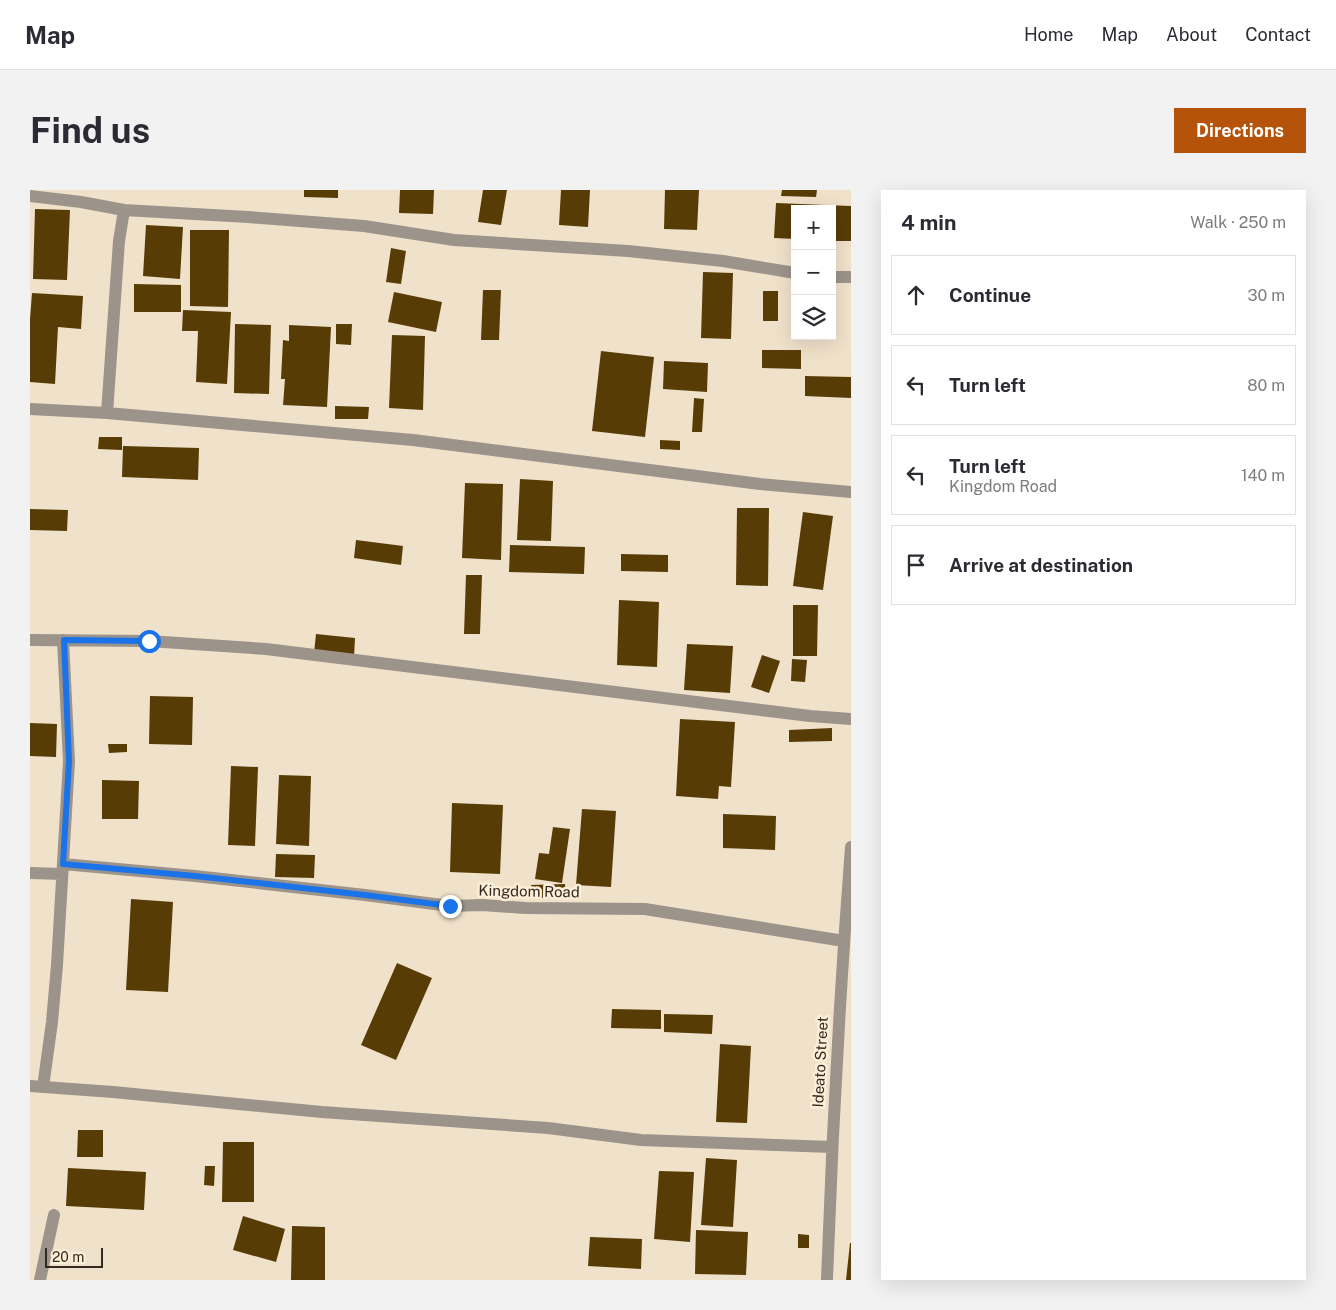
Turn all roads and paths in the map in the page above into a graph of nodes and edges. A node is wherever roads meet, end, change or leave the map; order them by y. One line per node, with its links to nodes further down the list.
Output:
1 (30, 196): 2 (street)
2 (124, 210): 3 (street); 7 (street)
3 (791, 272)
4 (836, 277): 5 (street)
5 (851, 277)
6 (30, 409): 7 (street)
7 (107, 412): 8 (street)
8 (851, 492)
9 (30, 640): 10 (street)
10 (64, 640): 11 (street); 13 (street)
11 (851, 720)
12 (851, 847): 15 (street, Ideato Street)
13 (63, 869): 14 (street, Kingdom Road); 15 (street, Kingdom Road); 17 (street)
14 (30, 873)
15 (844, 941): 18 (street, Ideato Street)
16 (30, 1086): 17 (street)
17 (43, 1087): 18 (street)
18 (832, 1147): 21 (street, Ideato Street)
19 (54, 1214): 20 (street)
20 (40, 1280)
21 (827, 1280)

